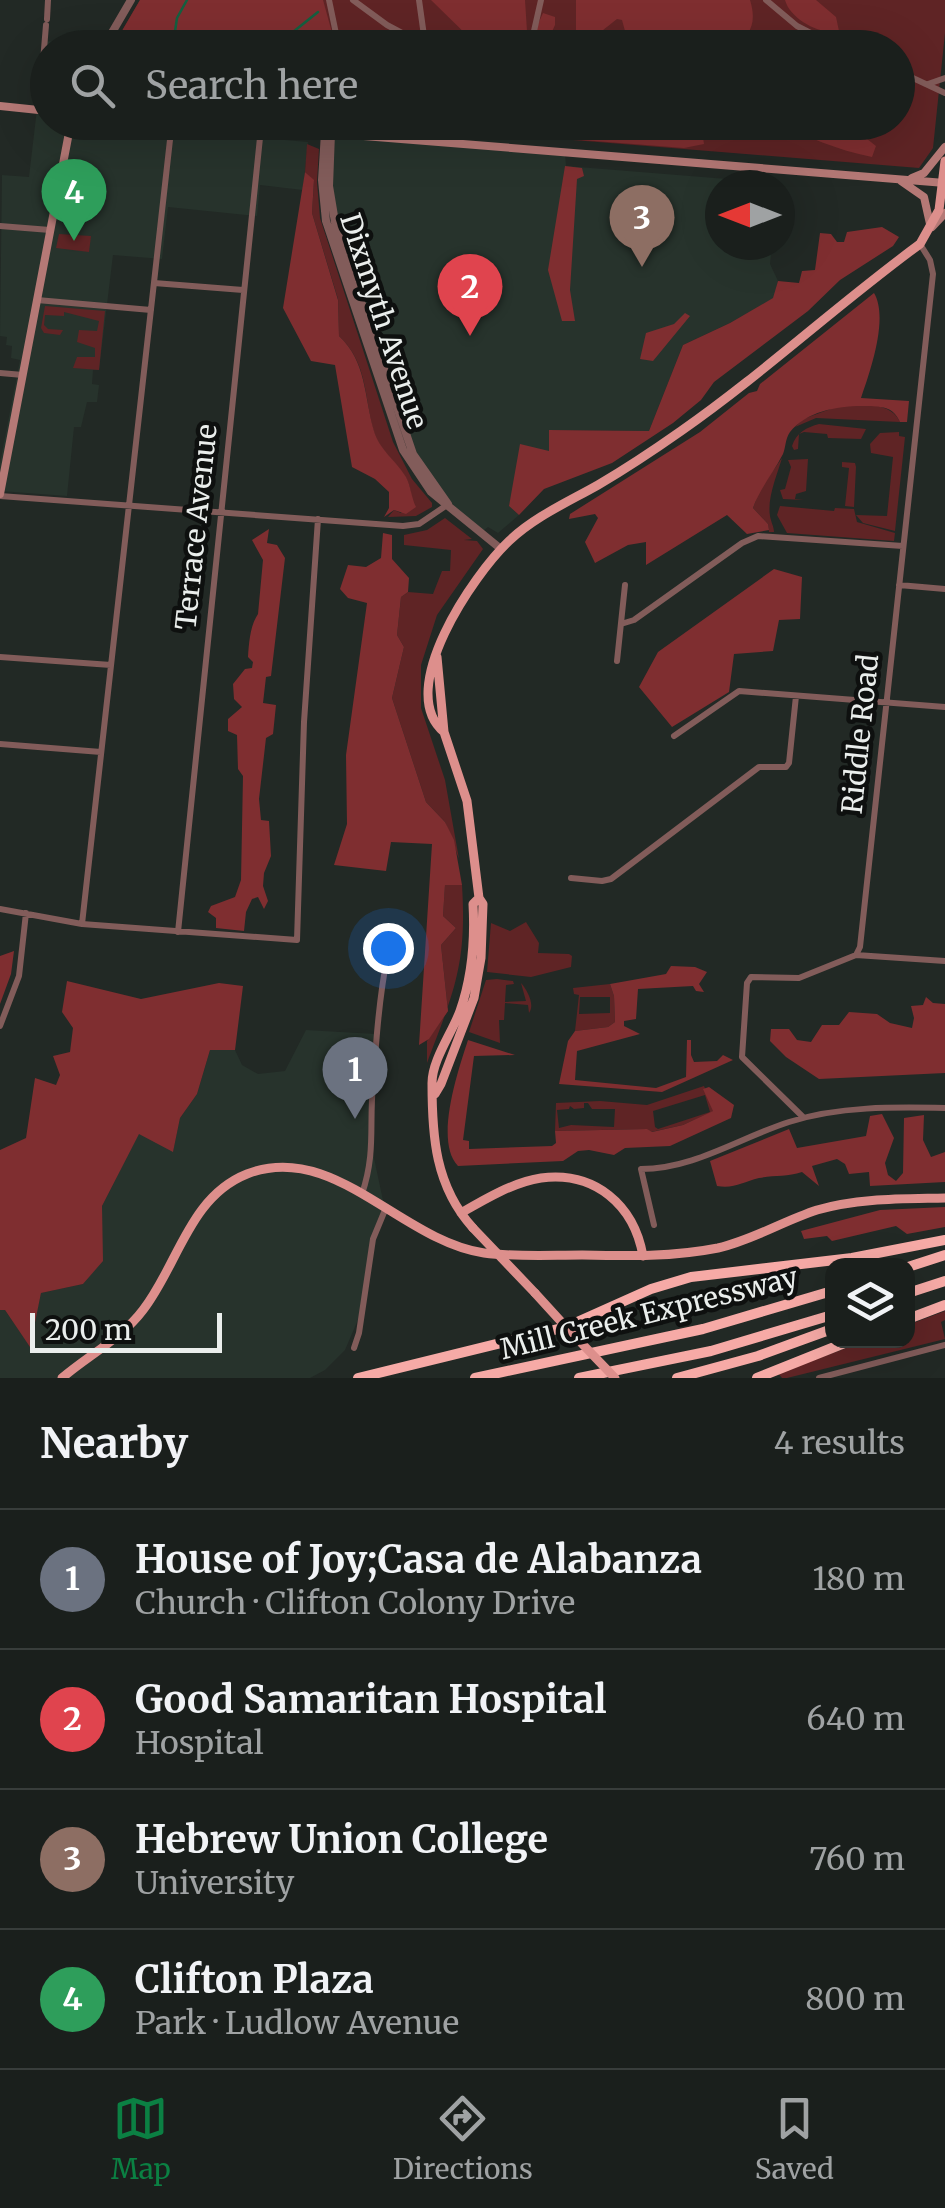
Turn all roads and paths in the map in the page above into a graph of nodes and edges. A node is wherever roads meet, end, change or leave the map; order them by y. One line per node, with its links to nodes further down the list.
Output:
1 (48, 0): 8 (street)
2 (131, 0): 9 (street)
3 (329, 0): 10 (street)
4 (354, 0): 11 (street)
5 (419, 0): 12 (street)
6 (542, 0): 13 (street)
7 (766, 0): 14 (street)
8 (46, 30)
9 (114, 30)
10 (336, 30)
11 (395, 30)
12 (425, 30)
13 (534, 30)
14 (805, 30)
15 (915, 78): 17 (street)
16 (945, 78): 17 (street)
17 (928, 84): 18 (street)
18 (945, 93)
19 (0, 106): 20 (main road)
20 (30, 109)
21 (68, 140): 32 (main road)
22 (170, 140): 35 (street)
23 (260, 140): 36 (street, Terrace Avenue)
24 (327, 140): 44 (street, Dixmyth Avenue)
25 (416, 140): 28 (main road)
26 (945, 147): 28 (main road)
27 (945, 161): 29 (main road)
28 (897, 179): 29 (main road); 33 (main road)
29 (944, 182): 33 (main road)
30 (945, 212): 33 (main road)
31 (0, 226): 32 (street)
32 (50, 230): 37 (main road)
33 (930, 231): 34 (main road)
34 (920, 244): 47 (street, Riddle Road); 48 (main road)
35 (154, 283): 36 (street); 38 (street)
36 (244, 290): 45 (street, Terrace Avenue)
37 (37, 300): 38 (street); 40 (main road)
38 (151, 310): 43 (street)
39 (0, 373): 40 (street)
40 (23, 375): 41 (main road)
41 (2, 478): 42 (main road)
42 (0, 495): 43 (street)
43 (129, 504): 45 (street); 55 (street)
44 (448, 504): 46 (street); 48 (street, Dixmyth Avenue)
45 (219, 512): 46 (street); 66 (street, Terrace Avenue)
46 (318, 519): 66 (street)
47 (903, 546): 50 (street, Riddle Road); 52 (street)
48 (501, 549): 76 (main road)
49 (625, 585): 52 (street)
50 (899, 586): 51 (street); 57 (street, Riddle Road)
51 (945, 589)
52 (621, 624): 54 (street)
53 (0, 657): 55 (street)
54 (617, 661)
55 (112, 666): 61 (street)
56 (796, 696): 57 (street); 59 (street); 62 (street)
57 (886, 704): 58 (street); 67 (street, Riddle Road)
58 (945, 708)
59 (674, 736)
60 (0, 744): 61 (street)
61 (101, 752): 65 (street)
62 (571, 878)
63 (0, 909): 64 (street)
64 (26, 913): 65 (street); 70 (street)
65 (82, 924): 66 (street)
66 (178, 932)
67 (856, 955): 69 (street); 72 (street)
68 (387, 958): 73 (street)
69 (945, 961)
70 (0, 1026)
71 (945, 1108): 72 (street)
72 (804, 1118): 77 (street)
73 (362, 1195): 75 (main road); 94 (main road)
74 (945, 1198): 80 (main road)
75 (385, 1210): 80 (main road); 91 (street)
76 (461, 1213): 80 (main road); 88 (main road, bridge)
77 (654, 1225)
78 (945, 1240): 88 (highway)
79 (945, 1255): 81 (highway)
80 (643, 1256)
81 (915, 1265)
82 (945, 1281): 83 (highway)
83 (915, 1291)
84 (825, 1293): 96 (highway, Mill Creek Expressway)
85 (945, 1305): 86 (highway)
86 (915, 1316)
87 (825, 1317): 97 (highway, Mill Creek Expressway)
88 (566, 1327): 95 (highway); 98 (main road, bridge)
89 (825, 1332): 99 (highway)
90 (945, 1346): 93 (street)
91 (354, 1348)
92 (832, 1348): 100 (highway)
93 (830, 1377): 101 (street)
94 (62, 1378)
95 (358, 1378)
96 (475, 1378)
97 (580, 1378)
98 (615, 1378)
99 (677, 1378)
100 (757, 1378)
101 (820, 1378)

